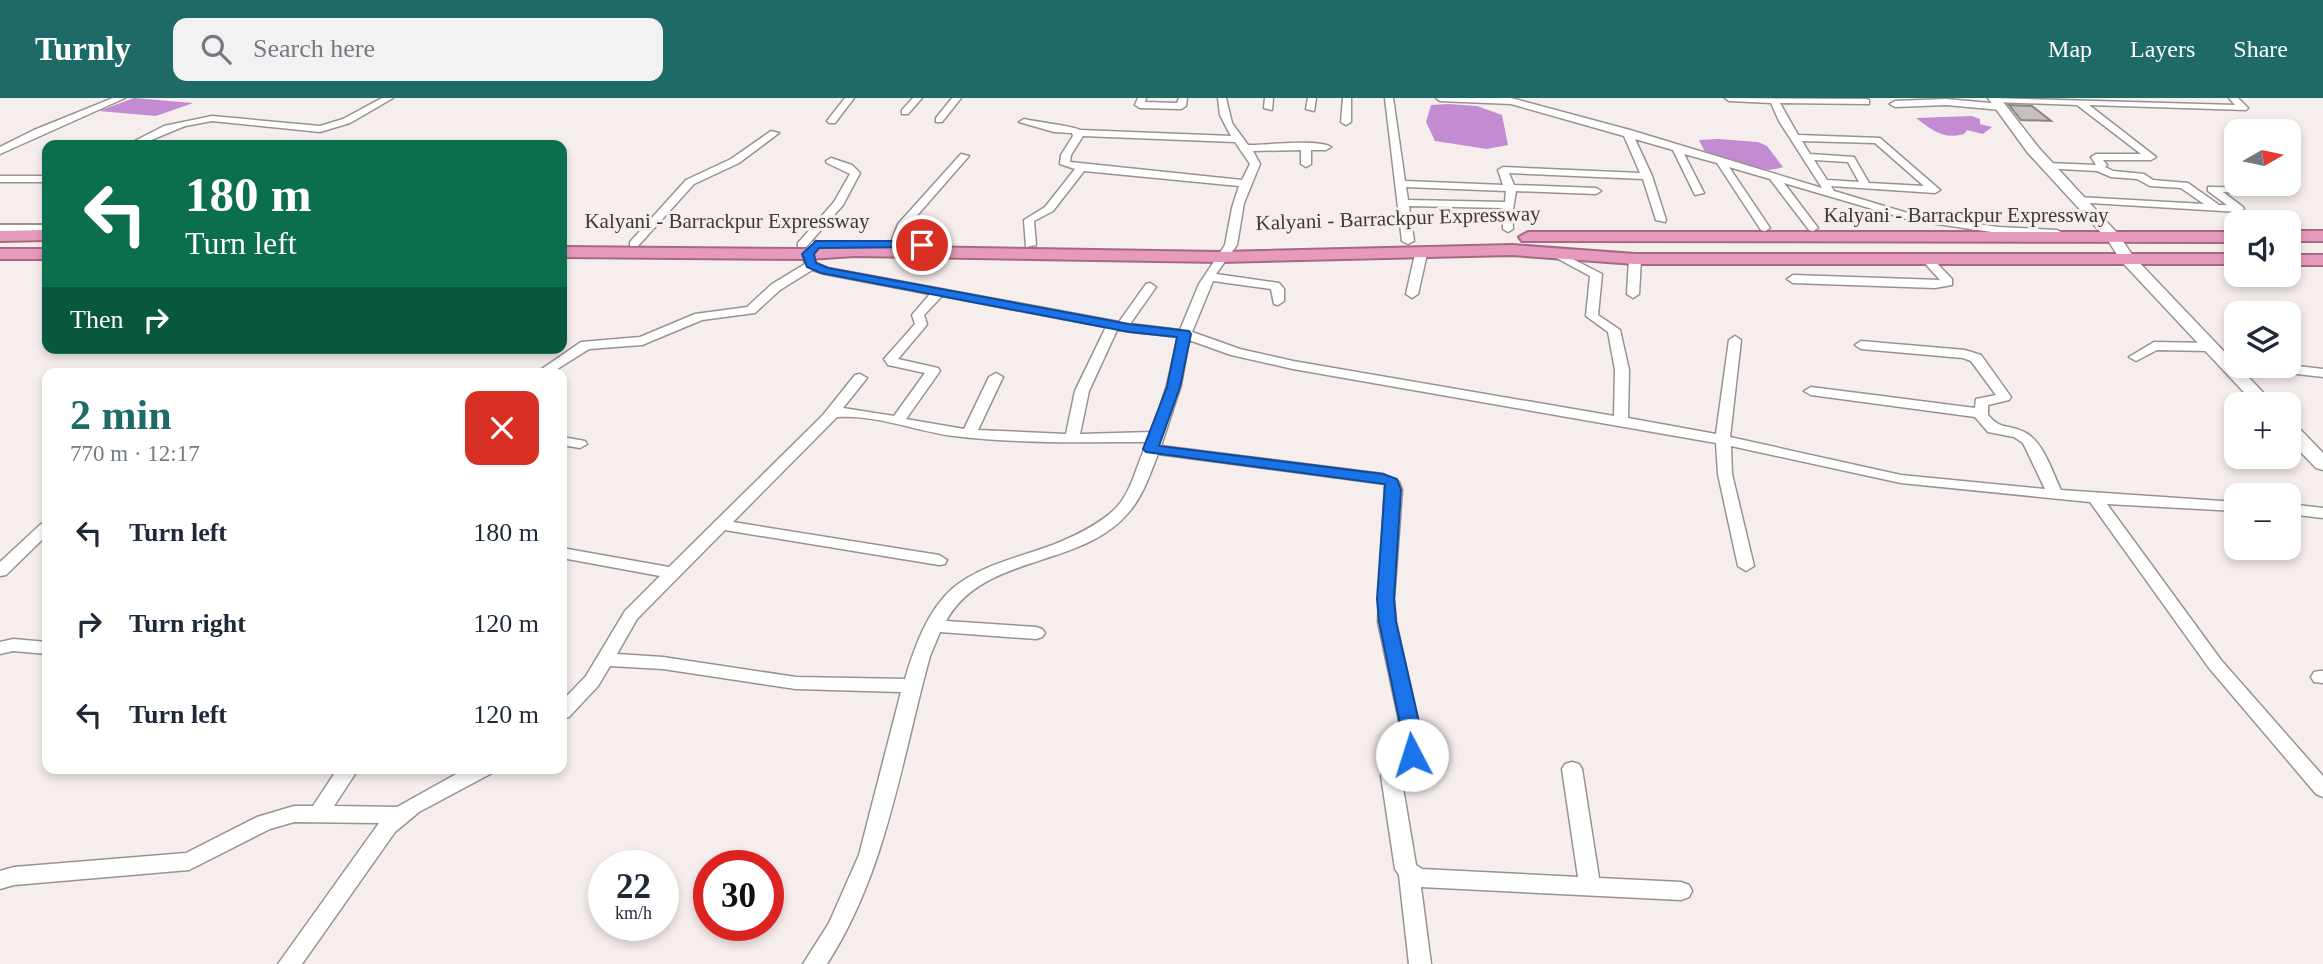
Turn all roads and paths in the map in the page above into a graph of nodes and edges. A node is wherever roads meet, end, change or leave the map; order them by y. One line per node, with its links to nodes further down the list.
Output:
1 (121, 98): 43 (street)
2 (388, 98): 38 (street)
3 (850, 98): 30 (street)
4 (919, 98): 28 (street)
5 (957, 98): 29 (street)
6 (1142, 98): 7 (street)
7 (1183, 98)
8 (1222, 98): 37 (street)
9 (1312, 98): 27 (street)
10 (1347, 98): 32 (street)
11 (1389, 98): 57 (street)
12 (1427, 98): 13 (street)
13 (1441, 98): 18 (street)
14 (1538, 98): 22 (street)
15 (1729, 98): 19 (street)
16 (2196, 98): 26 (street)
17 (2233, 98): 26 (street)
18 (1468, 99): 22 (street)
19 (1773, 99): 23 (street); 36 (street)
20 (2096, 100): 24 (street); 26 (street)
21 (1997, 101): 24 (street); 25 (street); 49 (main road)
22 (1515, 102): 33 (street)
23 (1866, 102)
24 (2079, 102): 51 (street)
25 (1895, 104)
26 (2212, 107)
27 (1311, 109)
28 (905, 112)
29 (939, 120)
30 (832, 121)
31 (1024, 122): 35 (street)
32 (1346, 122)
33 (1627, 132): 42 (street); 52 (street)
34 (774, 133): 82 (street)
35 (1077, 134): 37 (street); 50 (street)
36 (1796, 138): 45 (street); 58 (street)
37 (1237, 139): 41 (street)
38 (142, 140)
39 (1306, 146): 40 (street); 41 (street); 48 (street)
40 (1326, 147)
41 (1246, 148): 56 (street)
42 (1677, 149): 47 (street); 63 (street)
43 (0, 151)
44 (964, 156): 83 (street)
45 (1806, 157): 58 (street); 60 (street)
46 (831, 161): 87 (street)
47 (1721, 162): 53 (street); 69 (street)
48 (1306, 164)
49 (2047, 166): 51 (street); 64 (main road)
50 (1081, 168): 56 (street); 84 (street)
51 (2099, 168): 67 (street)
52 (1647, 176): 59 (street); 68 (street)
53 (1773, 176): 60 (street); 70 (street)
54 (0, 179): 55 (street)
55 (42, 179)
56 (1248, 184): 85 (street)
57 (1401, 184): 59 (street); 65 (street)
58 (1866, 186): 60 (street)
59 (1508, 187): 62 (street); 66 (street)
60 (1828, 188): 78 (street)
61 (2224, 189): 67 (street)
62 (1595, 191)
63 (1699, 193)
64 (2078, 200): 67 (street); 78 (main road)
65 (1404, 203): 66 (street); 80 (street)
66 (1509, 205): 73 (street)
67 (2216, 207)
68 (1661, 220)
69 (1765, 228)
70 (1813, 228)
71 (0, 229): 72 (street)
72 (42, 229)
73 (1508, 229)
74 (42, 235): 75 (highway)
75 (0, 236)
76 (2301, 236): 77 (highway)
77 (2323, 236)
78 (2113, 237): 79 (highway, Kalyani - Barrackpur Expressway); 80 (highway, Kalyani - Barrackpur Expressway); 93 (main road)
79 (2224, 237)
80 (1408, 241): 85 (highway, Kalyani - Barrackpur Expressway)
81 (567, 242): 82 (highway, Kalyani - Barrackpur Expressway)
82 (634, 244): 87 (highway, Kalyani - Barrackpur Expressway)
83 (897, 245): 84 (highway, Kalyani - Barrackpur Expressway); 87 (highway, Kalyani - Barrackpur Expressway)
84 (1030, 245): 85 (highway, Kalyani - Barrackpur Expressway)
85 (1225, 251): 87 (highway); 89 (highway, Kalyani - Barrackpur Expressway); 98 (street)
86 (567, 252): 87 (highway)
87 (809, 252): 101 (street); 112 (street)
88 (1555, 253): 89 (highway, Kalyani - Barrackpur Expressway); 94 (highway, Kalyani - Barrackpur Expressway); 123 (street)
89 (1422, 254): 102 (street)
90 (0, 256): 91 (highway)
91 (42, 256)
92 (1926, 258): 93 (highway, Kalyani - Barrackpur Expressway); 94 (highway, Kalyani - Barrackpur Expressway); 99 (street)
93 (2127, 258): 95 (highway, Kalyani - Barrackpur Expressway); 109 (main road)
94 (1635, 259): 103 (street)
95 (2224, 260)
96 (2301, 260): 97 (highway)
97 (2323, 260)
98 (1210, 277): 104 (street); 106 (street)
99 (1793, 279)
100 (1150, 287): 105 (street)
101 (940, 291): 105 (street); 122 (street)
102 (1412, 294)
103 (1633, 294)
104 (1278, 300)
105 (1118, 326): 106 (street); 125 (street)
106 (1184, 334): 123 (street); 130 (street)
107 (1735, 340): 126 (street)
108 (1861, 345): 120 (street)
109 (2209, 347): 110 (street); 111 (main road)
110 (2136, 357)
111 (2224, 358)
112 (550, 368)
113 (2301, 370): 114 (street)
114 (2323, 373)
115 (996, 377): 124 (street)
116 (860, 378): 121 (street)
117 (2243, 378): 119 (main road)
118 (1811, 391): 120 (street)
119 (2255, 392)
120 (1982, 414): 132 (street)
121 (830, 415): 122 (street); 137 (street)
122 (898, 420): 124 (street)
123 (1621, 421): 126 (street)
124 (970, 432): 125 (street)
125 (1072, 438): 130 (street)
126 (1723, 439): 132 (street); 141 (street)
127 (2301, 441): 131 (main road)
128 (567, 442): 129 (street)
129 (580, 444)
130 (1153, 444): 144 (street); 157 (street)
131 (2323, 464)
132 (2056, 495): 133 (street)
133 (2095, 498): 134 (street); 154 (street)
134 (2224, 505)
135 (2301, 510): 136 (street)
136 (2323, 513)
137 (723, 525): 140 (street); 143 (street)
138 (42, 532): 142 (street)
139 (567, 554): 143 (street)
140 (939, 560)
141 (1746, 566)
142 (0, 571)
143 (673, 573): 148 (street)
144 (936, 626): 145 (street); 149 (street)
145 (1037, 633)
146 (0, 648): 147 (street)
147 (42, 648)
148 (607, 660): 149 (street); 150 (street)
149 (913, 686): 162 (street)
150 (567, 707)
151 (1572, 769): 159 (street)
152 (345, 774): 155 (street)
153 (474, 774): 156 (street)
154 (2323, 789)
155 (319, 813): 156 (street); 158 (street)
156 (399, 815): 161 (street)
157 (1409, 874): 159 (street); 163 (street)
158 (0, 880)
159 (1590, 886): 160 (street)
160 (1681, 891)
161 (289, 964)
162 (814, 964)
163 (1420, 964)

